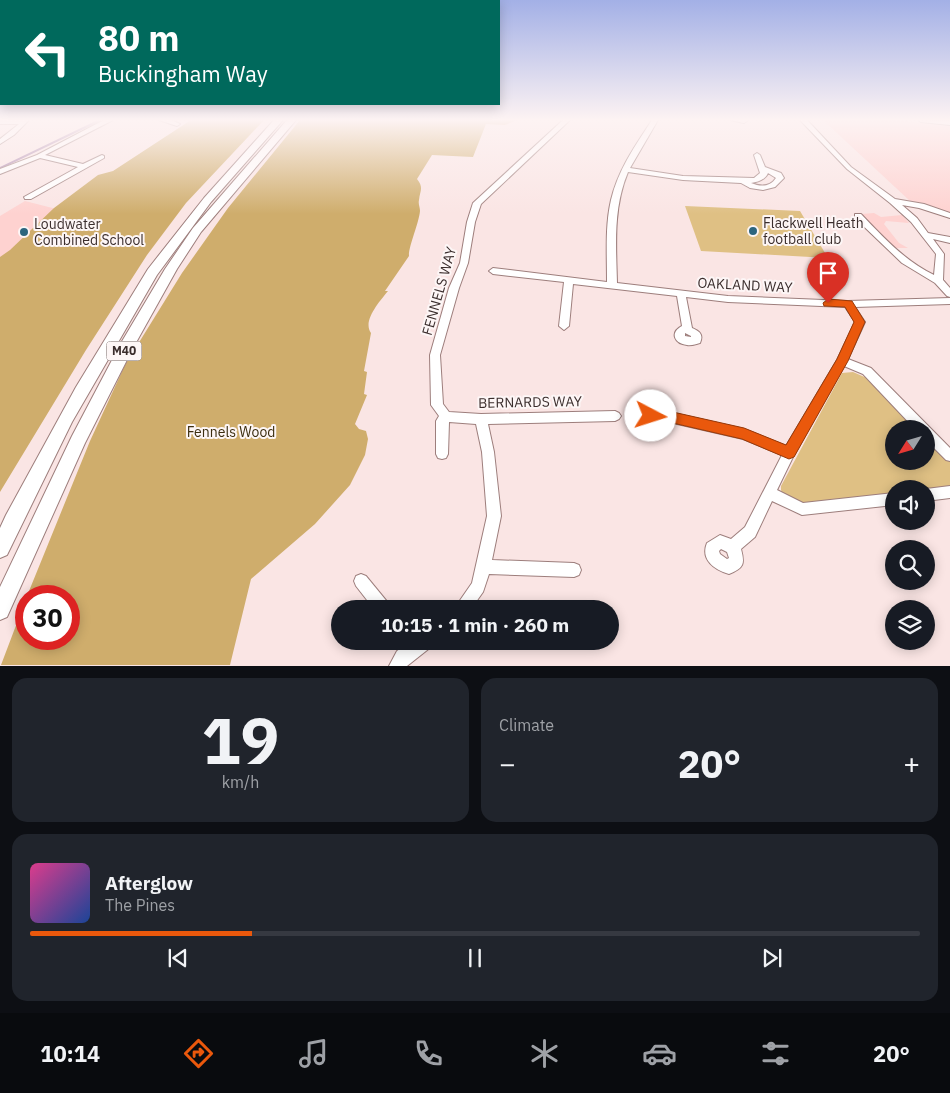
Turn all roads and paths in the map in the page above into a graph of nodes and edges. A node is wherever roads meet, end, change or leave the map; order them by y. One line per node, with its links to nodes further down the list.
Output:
1 (49, 151): 8 (street)
2 (251, 151): 48 (highway, M40)
3 (265, 151): 54 (highway, M40)
4 (533, 151): 35 (street, FENNELS WAY)
5 (636, 151): 11 (street)
6 (833, 151): 16 (street)
7 (757, 155): 12 (street)
8 (39, 156): 10 (street); 13 (street)
9 (102, 157): 10 (street)
10 (84, 166): 15 (street)
11 (625, 169): 14 (street); 26 (street)
12 (764, 169): 14 (street); 14 (street)
13 (0, 172)
14 (743, 181)
15 (28, 196)
16 (893, 201): 18 (street); 19 (street)
17 (858, 216): 25 (street)
18 (950, 216)
19 (927, 235): 20 (street); 21 (street)
20 (950, 240)
21 (940, 263): 22 (street); 25 (street)
22 (950, 266)
23 (493, 271): 24 (street, OAKLAND WAY)
24 (569, 280): 26 (street, OAKLAND WAY); 31 (street)
25 (938, 280): 28 (street)
26 (612, 285): 27 (street, OAKLAND WAY)
27 (681, 294): 30 (street, OAKLAND WAY); 32 (street)
28 (950, 294)
29 (950, 301): 30 (street, OAKLAND WAY)
30 (848, 304): 33 (street)
31 (564, 326)
32 (687, 329)
33 (842, 361): 38 (street); 40 (street)
34 (615, 416): 37 (street, BERNARDS WAY)
35 (446, 417): 37 (street, BERNARDS WAY); 41 (street)
36 (637, 417): 40 (street)
37 (481, 419): 49 (street)
38 (914, 420)
39 (935, 441): 42 (street)
40 (789, 452): 44 (street)
41 (442, 454)
42 (950, 456)
43 (950, 492): 45 (street)
44 (770, 493): 46 (street); 47 (street)
45 (935, 494)
46 (885, 500)
47 (734, 547)
48 (0, 548)
49 (484, 567): 50 (street); 53 (street)
50 (574, 570)
51 (361, 581): 52 (street)
52 (377, 600)
53 (468, 600)
54 (0, 610)
55 (410, 650): 56 (street)
56 (398, 666)

